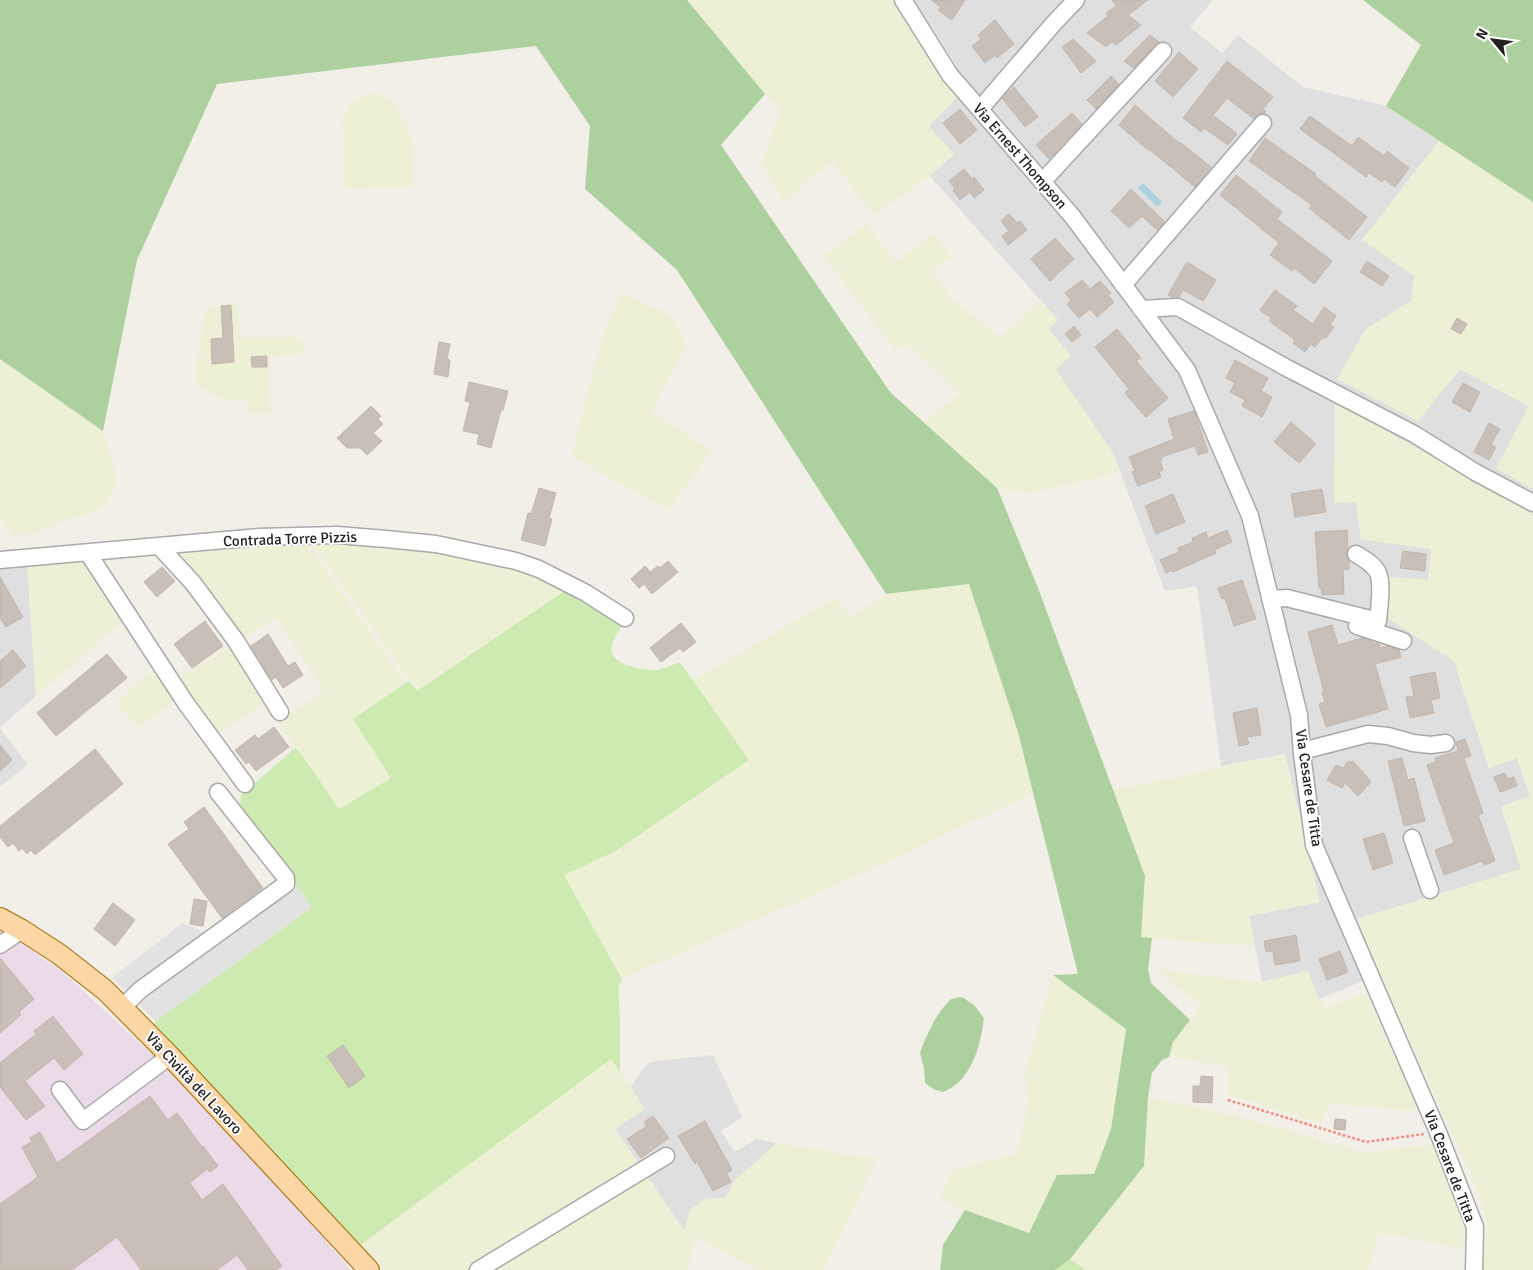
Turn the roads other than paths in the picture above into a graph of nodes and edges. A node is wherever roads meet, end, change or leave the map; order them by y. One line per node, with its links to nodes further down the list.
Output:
1 (904, 0): 4 (street, Via Ernest Thompson)
2 (1076, 0): 4 (street)
3 (1163, 51): 6 (street)
4 (980, 109): 6 (street, Via Ernest Thompson)
5 (1263, 123): 7 (street)
6 (1042, 182): 7 (street, Via Ernest Thompson)
7 (1123, 285): 8 (street, Via Ernest Thompson)
8 (1141, 309): 9 (street); 14 (street, Via Cesare de Titta)
9 (1533, 503)
10 (159, 546): 11 (street, Contrada Torre Pizzis); 15 (street, Contrada Torre Pizzis); 17 (street)
11 (88, 553): 13 (street, Contrada Torre Pizzis); 20 (street)
12 (1356, 554): 14 (street)
13 (0, 560)
14 (1271, 604): 16 (street); 19 (street, Via Cesare de Titta)
15 (625, 618)
16 (1404, 641)
17 (280, 712)
18 (1446, 743): 19 (street)
19 (1302, 751): 33 (street, Via Cesare de Titta)
20 (245, 784)
21 (218, 792): 27 (street)
22 (1412, 838): 23 (street)
23 (1430, 890)
24 (0, 918): 25 (main road, Via Civiltà del Lavoro)
25 (22, 930): 26 (street); 27 (main road, Via Civiltà del Lavoro)
26 (0, 945)
27 (122, 1008): 28 (main road, Via Civiltà del Lavoro)
28 (170, 1056): 29 (street); 31 (main road, Via Civiltà del Lavoro)
29 (60, 1090)
30 (666, 1156): 32 (street)
31 (369, 1270)
32 (478, 1270)
33 (1474, 1270)

